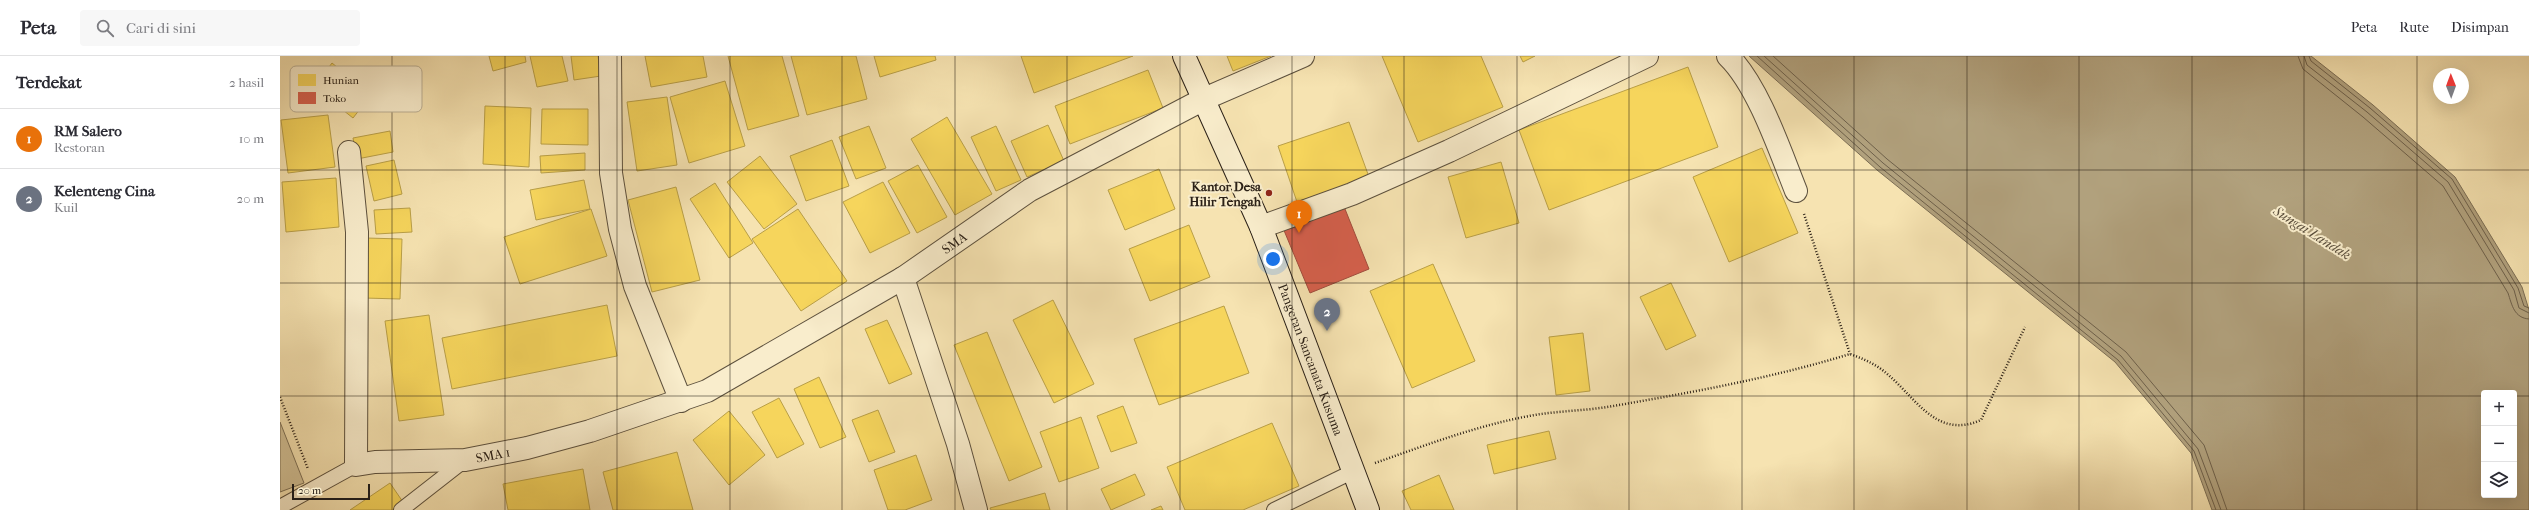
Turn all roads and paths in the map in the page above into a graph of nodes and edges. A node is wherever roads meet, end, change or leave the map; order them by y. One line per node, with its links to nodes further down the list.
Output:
1 (610, 56): 15 (street)
2 (1184, 56): 6 (street, Pangeran Sancanata Kusuma)
3 (1303, 56): 6 (street, SMA)
4 (1647, 56): 9 (street)
5 (1728, 56): 8 (street)
6 (1204, 99): 9 (street, Pangeran Sancanata Kusuma); 10 (street, SMA)
7 (349, 152): 17 (street)
8 (1796, 191): 12 (path)
9 (1261, 227): 18 (street, Pangeran Sancanata Kusuma)
10 (903, 278): 13 (street, SMA); 22 (street)
11 (2025, 327): 12 (path)
12 (1850, 354): 18 (path)
13 (707, 391): 15 (street, SMA 1)
14 (280, 396): 19 (path)
15 (681, 401): 16 (street, SMA 1)
16 (465, 460): 17 (street, SMA 1); 21 (lane)
17 (356, 465): 19 (lane, SMA 1)
18 (1354, 471): 23 (lane); 24 (street, Pangeran Sancanata Kusuma)
19 (316, 488): 20 (lane, SMA 1)
20 (280, 507)
21 (401, 510)
22 (976, 510)
23 (1274, 510)
24 (1368, 510)

